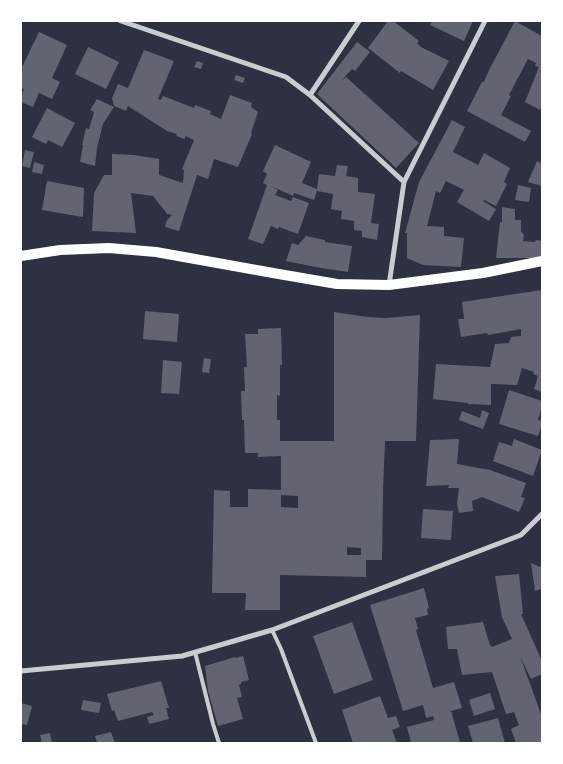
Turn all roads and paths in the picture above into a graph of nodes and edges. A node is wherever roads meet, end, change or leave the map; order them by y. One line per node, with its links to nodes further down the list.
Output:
1 (121, 21): 4 (street)
2 (359, 21): 4 (street)
3 (485, 21): 5 (street)
4 (310, 96): 5 (street)
5 (404, 182): 8 (street)
6 (21, 256): 8 (main road)
7 (542, 261): 8 (main road)
8 (389, 285)
9 (542, 514): 10 (street)
10 (272, 630): 11 (street); 14 (lane)
11 (195, 652): 12 (street); 13 (lane)
12 (21, 671)
13 (219, 743)
14 (316, 743)

